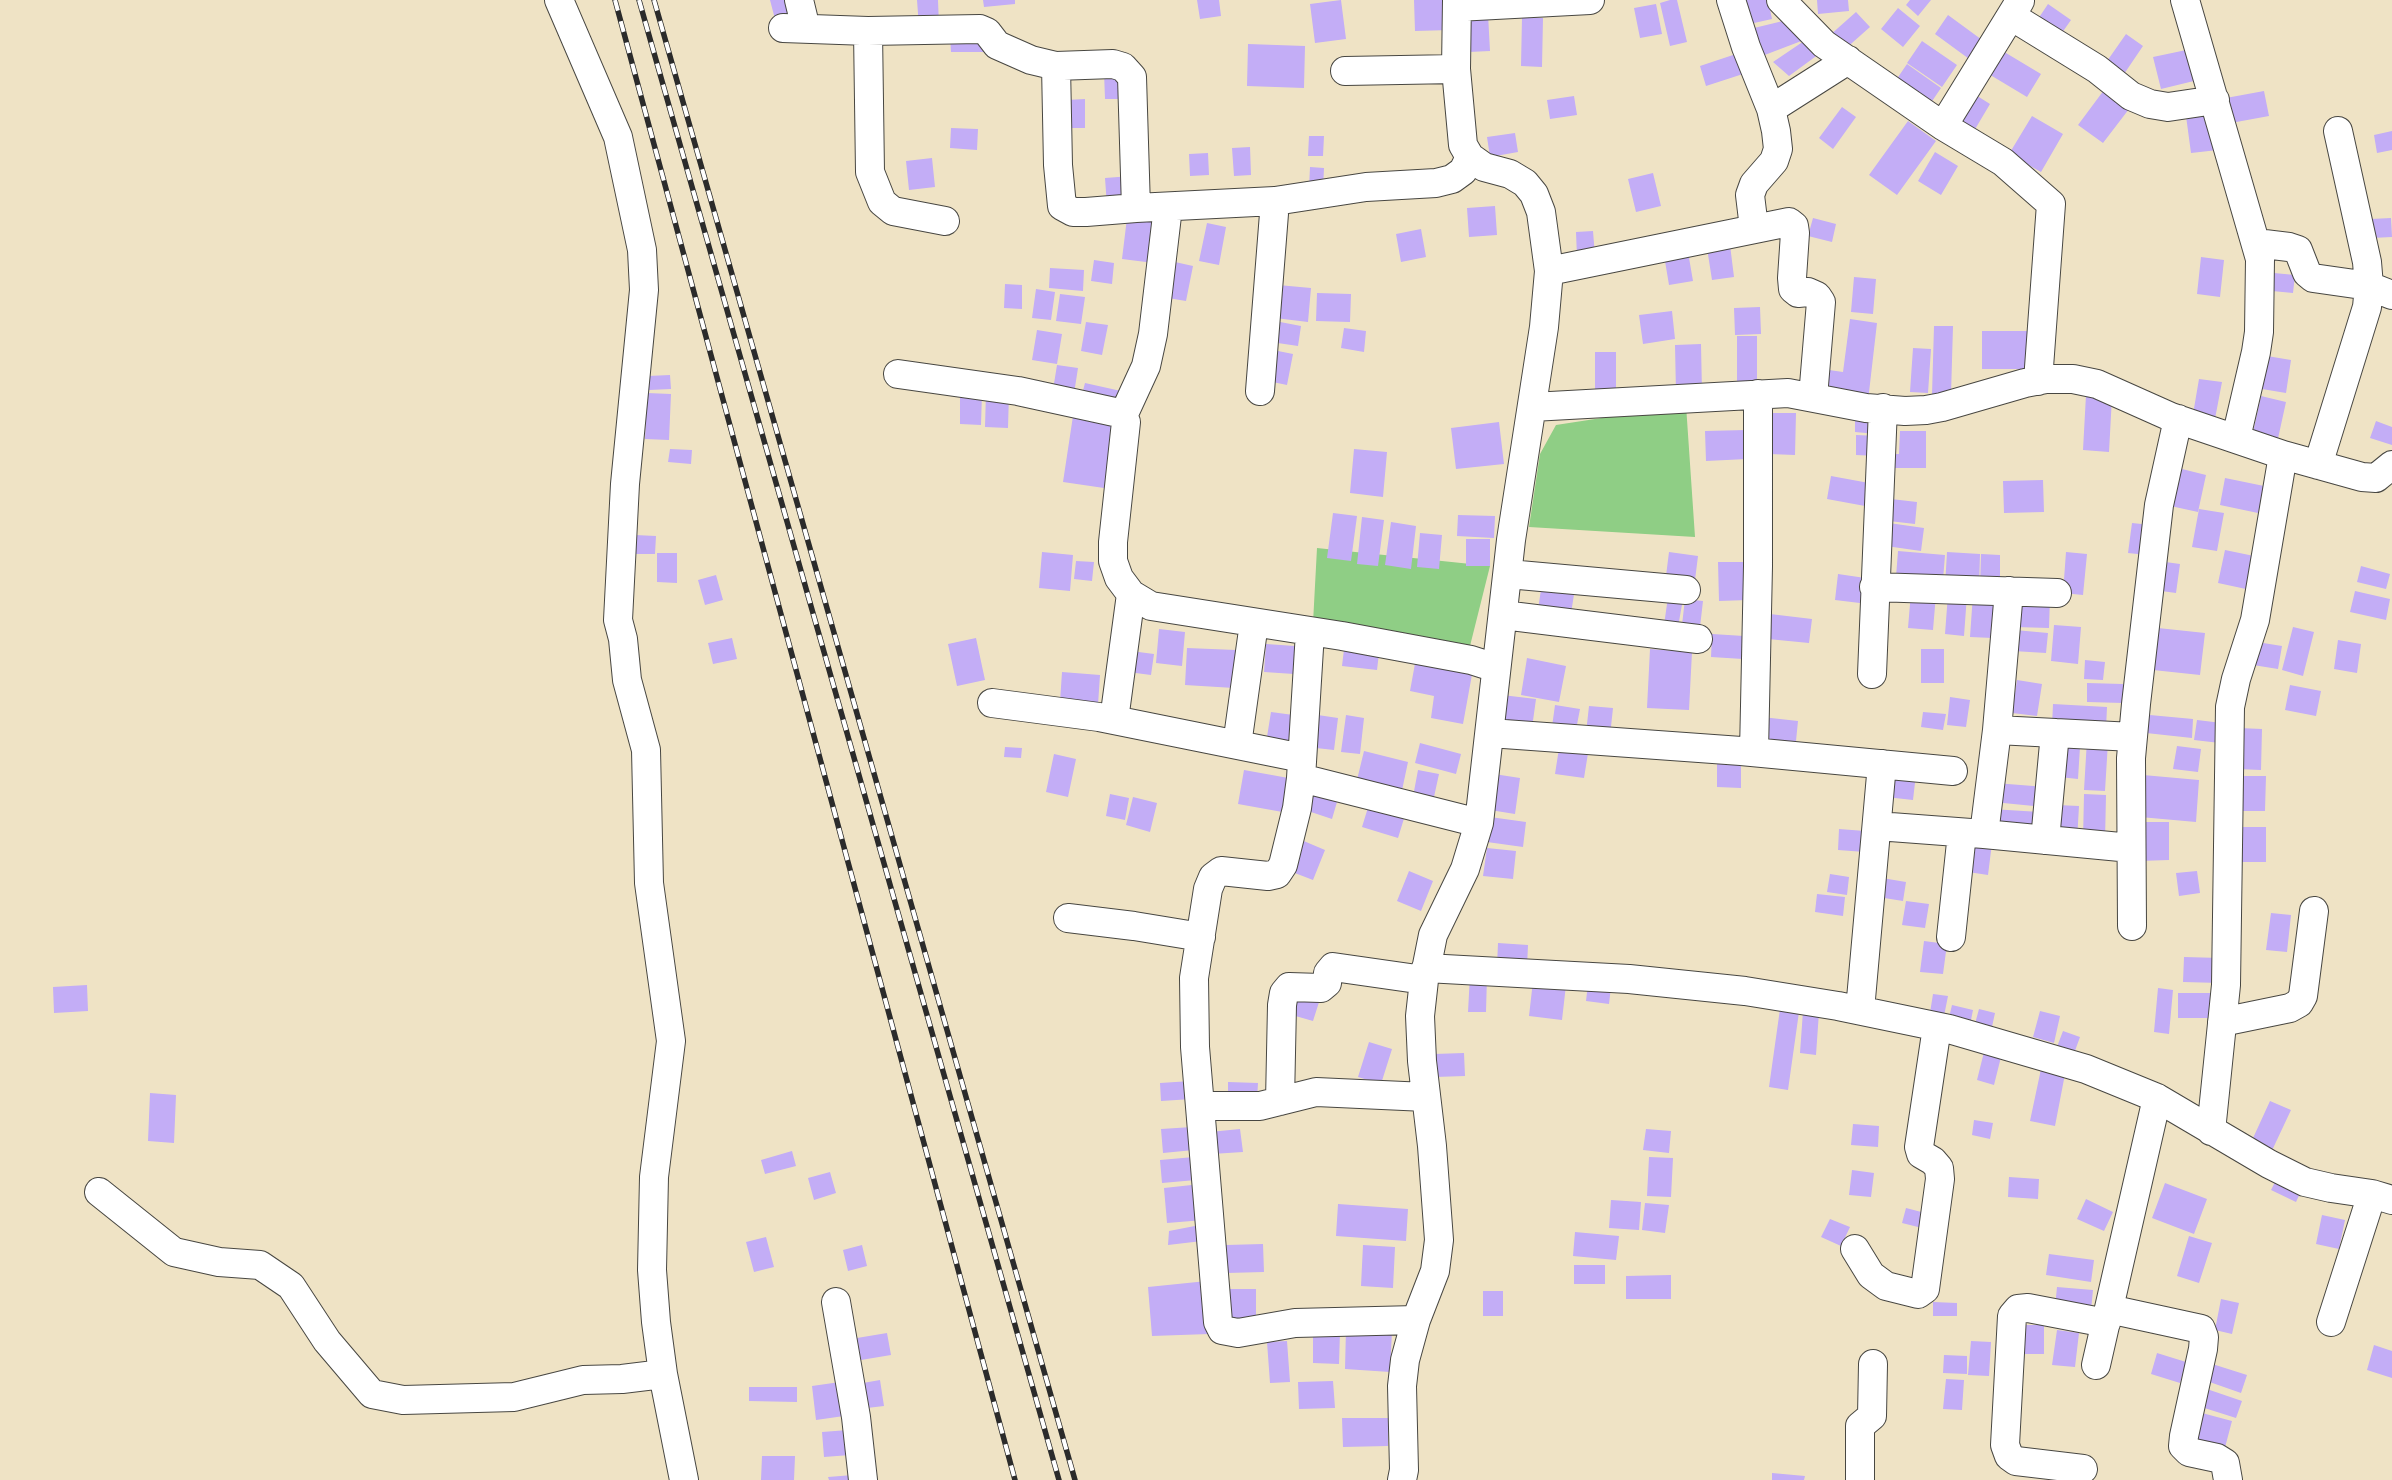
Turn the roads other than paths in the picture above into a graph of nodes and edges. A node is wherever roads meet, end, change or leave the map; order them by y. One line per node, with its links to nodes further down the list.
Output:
1 (559, 0): 91 (street)
2 (799, 0): 9 (street)
3 (1590, 0): 7 (street)
4 (1731, 0): 15 (street)
5 (1781, 0): 10 (street)
6 (2184, 0): 14 (street)
7 (1457, 4): 12 (street)
8 (2016, 8): 14 (street); 16 (street)
9 (868, 31): 11 (street); 22 (street)
10 (1848, 60): 15 (street); 16 (street)
11 (1056, 66): 21 (street); 21 (street)
12 (1456, 69): 13 (street); 18 (street)
13 (1345, 72)
14 (2215, 100): 24 (street)
15 (1771, 109): 23 (street)
16 (1943, 126): 28 (street)
17 (2338, 131): 26 (street)
18 (1470, 157): 19 (street); 25 (street)
19 (1275, 202): 20 (street); 29 (street)
20 (1168, 207): 21 (street); 35 (street)
21 (1136, 208)
22 (945, 221)
23 (1754, 228): 25 (street); 31 (street)
24 (2256, 243): 26 (street); 36 (street)
25 (1549, 271): 32 (street)
26 (2381, 291): 38 (street)
27 (898, 374): 35 (street)
28 (2038, 381): 33 (street); 34 (street)
29 (1260, 391)
30 (1758, 394): 31 (street); 32 (street); 59 (street)
31 (1812, 397): 33 (street)
32 (1532, 407): 40 (street)
33 (1883, 408): 41 (street)
34 (2166, 415): 36 (street); 57 (street)
35 (1123, 416): 45 (street)
36 (2236, 438): 37 (street)
37 (2283, 456): 38 (street); 75 (street)
38 (2318, 465): 39 (street)
39 (2386, 475)
40 (1508, 574): 42 (street); 46 (street)
41 (1874, 587): 43 (street); 51 (street)
42 (1686, 590)
43 (2009, 591): 44 (street); 54 (street)
44 (2057, 593)
45 (1131, 594): 47 (street); 53 (street)
46 (1502, 615): 49 (street); 50 (street)
47 (1254, 623): 48 (street); 58 (street)
48 (1310, 632): 50 (street); 61 (street)
49 (1698, 639)
50 (1496, 668): 55 (street)
51 (1872, 674)
52 (992, 703): 53 (street)
53 (1114, 720): 58 (street)
54 (1997, 730): 56 (street); 65 (street)
55 (1490, 733): 59 (street); 63 (street)
56 (2055, 733): 57 (street); 66 (street)
57 (2133, 737): 67 (street)
58 (1237, 745): 61 (street)
59 (1754, 752): 60 (street)
60 (1882, 764): 62 (street); 64 (street)
61 (1302, 768): 63 (street); 71 (street)
62 (1953, 771)
63 (1479, 823): 73 (street)
64 (1877, 826): 65 (street); 74 (street)
65 (1973, 833): 66 (street); 72 (street)
66 (2045, 840): 67 (street)
67 (2131, 848): 70 (street)
68 (2314, 911): 75 (street)
69 (1068, 918): 71 (street)
70 (2132, 926)
71 (1201, 937): 80 (street)
72 (1951, 937)
73 (1425, 974): 74 (street); 77 (street); 79 (street)
74 (1860, 1010): 76 (street)
75 (2222, 1022): 81 (street)
76 (1937, 1026): 78 (street); 84 (street)
77 (1426, 1097): 79 (street); 87 (street)
78 (2157, 1098): 81 (street); 86 (street)
79 (1280, 1101): 80 (street)
80 (1201, 1106): 87 (street)
81 (2212, 1131): 83 (street)
82 (99, 1192): 91 (street)
83 (2382, 1197): 88 (street)
84 (1855, 1249)
85 (836, 1302): 94 (street)
86 (2108, 1316): 90 (street); 92 (street); 97 (street)
87 (1416, 1320): 95 (street)
88 (2331, 1322)
89 (1873, 1364): 96 (street)
90 (2096, 1365)
91 (663, 1374): 93 (street)
92 (2083, 1469)
93 (684, 1480)
94 (863, 1480)
95 (1402, 1480)
96 (1860, 1480)
97 (2228, 1480)

